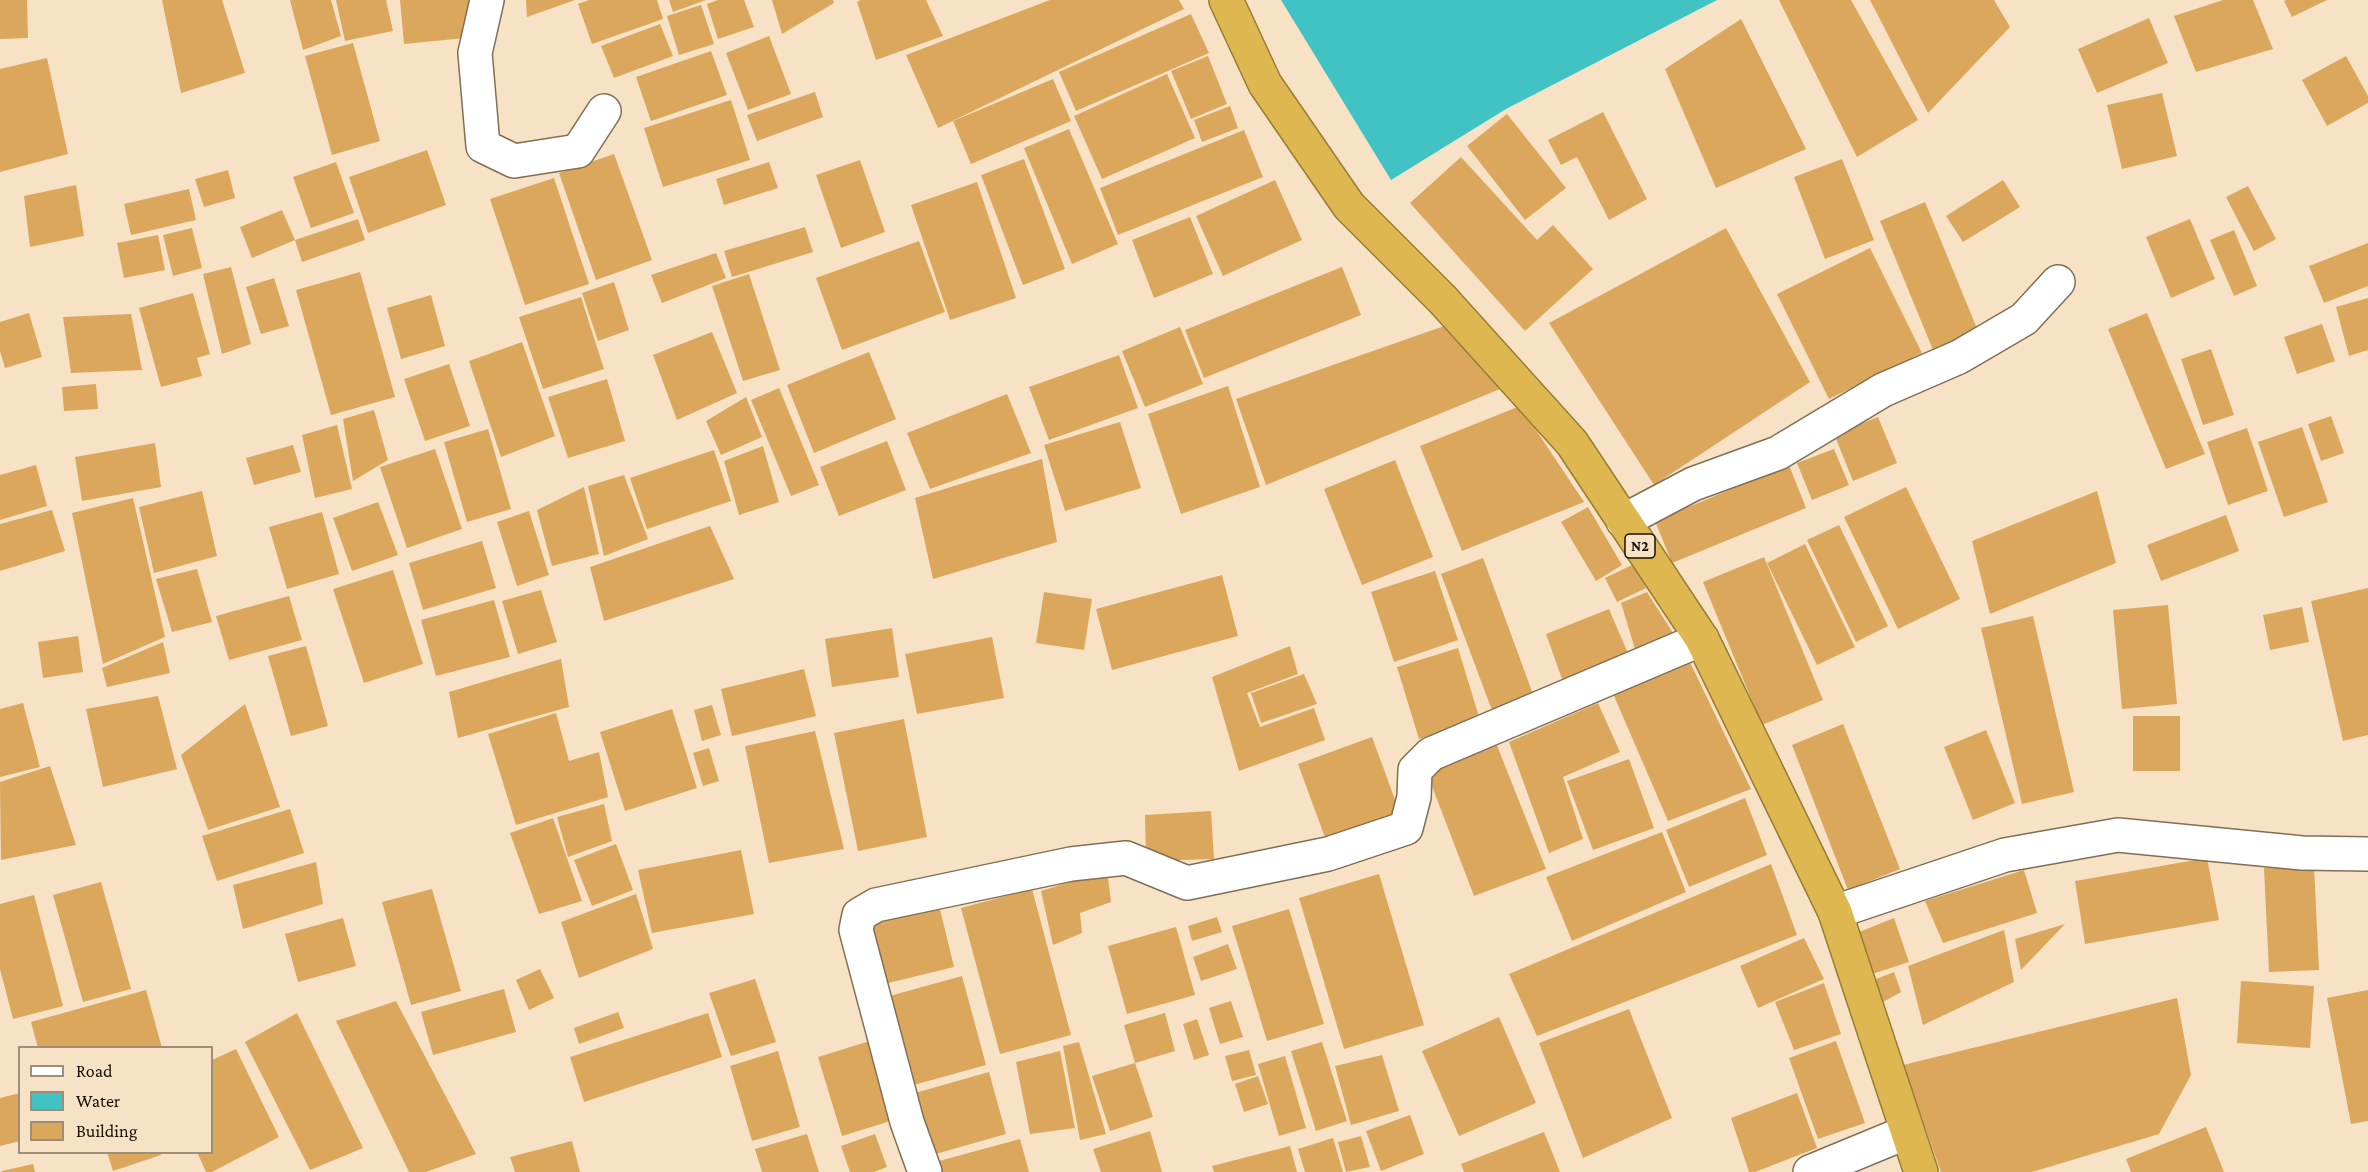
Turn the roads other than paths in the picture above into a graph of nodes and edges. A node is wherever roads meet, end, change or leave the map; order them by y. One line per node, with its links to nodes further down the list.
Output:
1 (487, 0): 3 (street)
2 (1226, 0): 5 (highway, N2)
3 (604, 111)
4 (2058, 282): 5 (street)
5 (1623, 520): 6 (highway, N2)
6 (1702, 639): 8 (highway, N2); 10 (street)
7 (2368, 854): 8 (street)
8 (1834, 912): 9 (highway, N2)
9 (1907, 1132): 11 (street); 12 (highway, N2)
10 (925, 1172)
11 (1810, 1172)
12 (1921, 1172)

